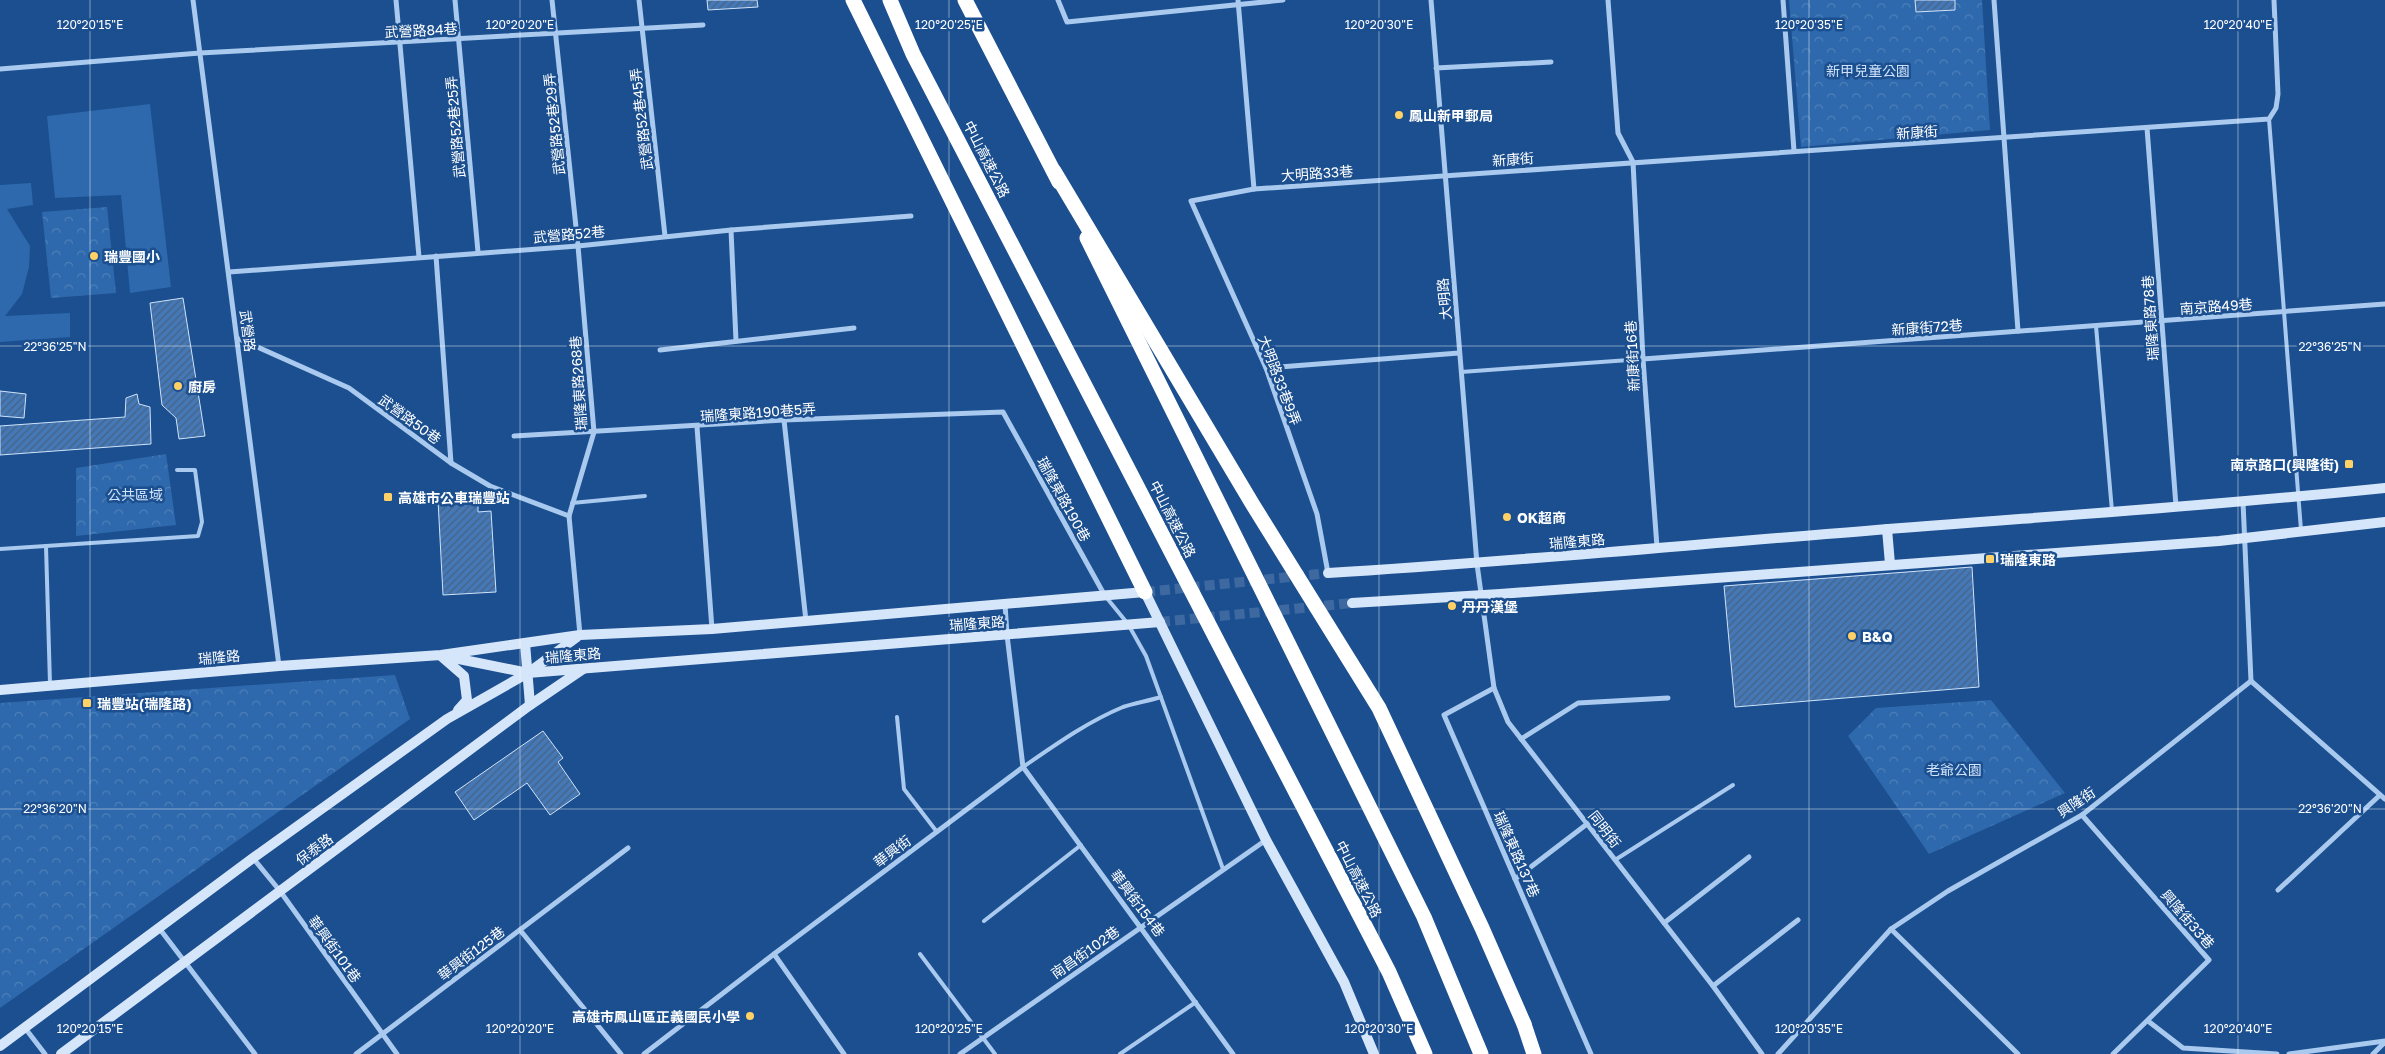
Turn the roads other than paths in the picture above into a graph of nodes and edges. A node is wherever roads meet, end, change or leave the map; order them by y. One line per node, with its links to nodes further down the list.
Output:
1 (193, 0): 22 (street, 武營路)
2 (396, 0): 21 (street)
3 (455, 0): 20 (street, 武營路52巷25弄)
4 (552, 0): 19 (street, 武營路52巷29弄)
5 (639, 0): 18 (street, 武營路52巷45弄)
6 (853, 0): 81 (highway)
7 (890, 0): 134 (highway, 中山高速公路)
8 (965, 0): 31 (highway)
9 (1058, 0): 16 (street)
10 (1283, 0): 16 (street)
11 (1430, 0): 24 (street, 大明路)
12 (1608, 0): 30 (street)
13 (1783, 0): 29 (street)
14 (1994, 0): 28 (street)
15 (2274, 0): 26 (street)
16 (1238, 2): 33 (street)
17 (703, 25): 18 (street, 武營路84巷)
18 (642, 28): 19 (street, 武營路84巷); 37 (street, 武營路52巷45弄)
19 (556, 34): 20 (street, 武營路84巷); 38 (street, 武營路52巷29弄)
20 (459, 39): 21 (street, 武營路84巷); 39 (street, 武營路52巷25弄)
21 (400, 42): 22 (street, 武營路84巷); 41 (street)
22 (200, 53): 25 (street, 武營路84巷); 42 (street, 武營路)
23 (1551, 62): 24 (street)
24 (1436, 68): 32 (street, 大明路)
25 (0, 69)
26 (2269, 119): 27 (street, 新康街); 44 (lane)
27 (2147, 128): 28 (street, 新康街); 45 (street, 瑞隆東路78巷)
28 (2003, 137): 29 (street, 新康街); 48 (street)
29 (1794, 151): 30 (street, 新康街)
30 (1634, 162): 32 (street, 新康街); 53 (street, 新康街16巷)
31 (1054, 171): 158 (highway); 159 (highway, bridge)
32 (1445, 175): 33 (street, 大明路33巷); 52 (street, 大明路)
33 (1254, 189): 34 (street, 大明路33巷)
34 (1191, 201): 54 (street, 大明路33巷9弄)
35 (911, 216): 36 (street, 武營路52巷)
36 (731, 230): 37 (street, 武營路52巷); 50 (street)
37 (665, 236): 38 (street, 武營路52巷)
38 (578, 246): 39 (street, 武營路52巷); 59 (street, 瑞隆東路268巷)
39 (478, 252): 40 (street, 武營路52巷)
40 (436, 256): 41 (street, 武營路52巷); 61 (street)
41 (419, 257): 42 (street, 武營路52巷)
42 (229, 272): 49 (street, 武營路)
43 (2385, 304): 44 (street, 南京路49巷)
44 (2284, 312): 45 (street, 南京路49巷); 65 (lane)
45 (2162, 321): 46 (street, 南京路49巷); 68 (street, 瑞隆東路78巷)
46 (2096, 326): 48 (street, 南京路49巷); 69 (lane)
47 (854, 328): 50 (street)
48 (2018, 331): 53 (street, 新康街72巷)
49 (237, 338): 61 (street, 武營路50巷); 94 (street, 武營路)
50 (736, 341): 51 (street)
51 (660, 350)
52 (1459, 353): 54 (street); 55 (street, 大明路)
53 (1643, 359): 55 (lane); 76 (street, 新康街16巷)
54 (1266, 368): 80 (street, 大明路33巷9弄)
55 (1461, 372): 78 (street, 大明路)
56 (1003, 412): 57 (street, 瑞隆東路190巷5弄); 82 (street, 瑞隆東路190巷)
57 (784, 420): 58 (street, 瑞隆東路190巷5弄); 86 (street)
58 (696, 427): 59 (street, 瑞隆東路190巷5弄); 89 (street)
59 (594, 432): 60 (street, 瑞隆東路190巷5弄); 67 (street, 瑞隆東路268巷)
60 (514, 436)
61 (452, 463): 70 (street, 武營路50巷)
62 (177, 470): 75 (lane)
63 (2385, 488): 65 (street, 瑞隆東路)
64 (644, 496): 67 (lane)
65 (2299, 496): 66 (street, 瑞隆東路); 73 (lane)
66 (2243, 502): 68 (street, 瑞隆東路); 74 (street)
67 (572, 503): 70 (street, 瑞隆東路268巷)
68 (2176, 506): 69 (street, 瑞隆東路)
69 (2112, 511): 72 (street, 瑞隆東路)
70 (569, 516): 90 (street, 瑞隆東路268巷)
71 (2385, 522): 73 (street)
72 (1888, 529): 76 (street, 瑞隆東路); 79 (street)
73 (2302, 532): 74 (street)
74 (2244, 539): 79 (street); 97 (street)
75 (46, 546): 77 (lane); 98 (lane)
76 (1657, 547): 78 (street, 瑞隆東路)
77 (0, 549)
78 (1477, 564): 80 (street, 瑞隆東路); 83 (street, 大明路)
79 (1890, 564): 83 (street)
80 (1328, 573)
81 (1145, 592): 82 (street, 瑞隆東路); 87 (street)
82 (1105, 596): 85 (street, 瑞隆東路); 88 (lane)
83 (1481, 596): 84 (street); 99 (street, 同明街)
84 (1352, 603)
85 (1005, 604): 86 (street, 瑞隆東路); 91 (street)
86 (806, 621): 89 (street, 瑞隆東路)
87 (1160, 622): 88 (street, 瑞隆東路); 114 (street)
88 (1128, 624): 91 (street, 瑞隆東路); 101 (lane)
89 (712, 629): 90 (street, 瑞隆東路)
90 (580, 635): 92 (street, 瑞隆路); 96 (street, 瑞隆東路)
91 (1007, 635): 95 (street, 瑞隆東路); 107 (street)
92 (525, 643): 93 (street, 瑞隆路); 96 (street)
93 (441, 655): 94 (street, 瑞隆路); 96 (street, 瑞隆路); 104 (street)
94 (278, 666): 98 (street, 瑞隆路)
95 (586, 668): 96 (street, 瑞隆東路); 103 (street, 保泰路)
96 (528, 673): 103 (street); 104 (street, 保泰路)
97 (2251, 681): 109 (street); 111 (street, 興隆街)
98 (50, 685): 100 (street, 瑞隆路)
99 (1494, 688): 106 (street, 同明街); 121 (street, 瑞隆東路137巷)
100 (0, 690)
101 (1161, 697): 107 (lane); 120 (lane)
102 (1668, 698): 106 (street)
103 (530, 705): 123 (street, 保泰路)
104 (455, 714): 118 (street, 保泰路)
105 (897, 717): 113 (lane)
106 (1522, 739): 112 (street, 同明街)
107 (1023, 767): 113 (street, 華興街); 115 (street, 華興街154巷)
108 (1733, 785): 119 (lane)
109 (2380, 795): 110 (street); 122 (street)
110 (2385, 799)
111 (2082, 815): 129 (street, 興隆街); 137 (street, 興隆街33巷)
112 (1587, 824): 119 (street, 同明街); 121 (street)
113 (937, 832): 131 (street, 華興街)
114 (1266, 840): 120 (street, 南昌街102巷); 155 (street)
115 (1081, 845): 125 (lane); 127 (street, 華興街154巷)
116 (628, 848): 130 (street)
117 (1749, 857): 126 (street)
118 (254, 858): 123 (street, 華興街101巷); 128 (street, 保泰路)
119 (1615, 860): 126 (street, 同明街)
120 (1223, 869): 127 (street, 南昌街102巷)
121 (1515, 879): 160 (street, 瑞隆東路137巷)
122 (2278, 890)
123 (280, 891): 133 (street, 保泰路); 139 (street, 華興街101巷)
124 (1798, 920): 135 (street)
125 (984, 921)
126 (1664, 923): 135 (street, 同明街)
127 (1142, 926): 136 (street, 華興街154巷); 140 (street, 南昌街102巷)
128 (159, 928): 133 (street); 138 (street, 保泰路)
129 (1891, 929): 162 (street, 興隆街); 163 (street)
130 (520, 930): 139 (street, 華興街125巷); 148 (street, 華興街125巷)
131 (774, 954): 149 (street, 華興街); 150 (street)
132 (920, 954): 140 (lane)
133 (185, 962): 144 (street, 保泰路); 145 (street)
134 (1389, 972): 156 (highway); 157 (highway, 中山高速公路)
135 (1713, 986): 161 (street, 同明街)
136 (1196, 1002): 153 (lane); 154 (street, 華興街154巷)
137 (2148, 1020): 164 (street, 興隆街33巷); 165 (street)
138 (25, 1028): 142 (street, 保泰路); 143 (street)
139 (382, 1034): 146 (street, 華興街125巷); 147 (street, 華興街101巷)
140 (983, 1037): 151 (street, 南昌街102巷); 152 (lane)
141 (2385, 1041): 166 (street); 167 (street)
142 (0, 1046)
143 (45, 1054)
144 (61, 1054)
145 (255, 1054)
146 (356, 1054)
147 (397, 1054)
148 (621, 1054)
149 (644, 1054)
150 (844, 1054)
151 (960, 1054)
152 (995, 1054)
153 (1120, 1054)
154 (1233, 1054)
155 (1374, 1054)
156 (1413, 1054)
157 (1424, 1054)
158 (1481, 1054)
159 (1534, 1054)
160 (1591, 1054)
161 (1762, 1054)
162 (1778, 1054)
163 (2018, 1054)
164 (2114, 1054)
165 (2277, 1054)
166 (2289, 1054)
167 (2373, 1054)

